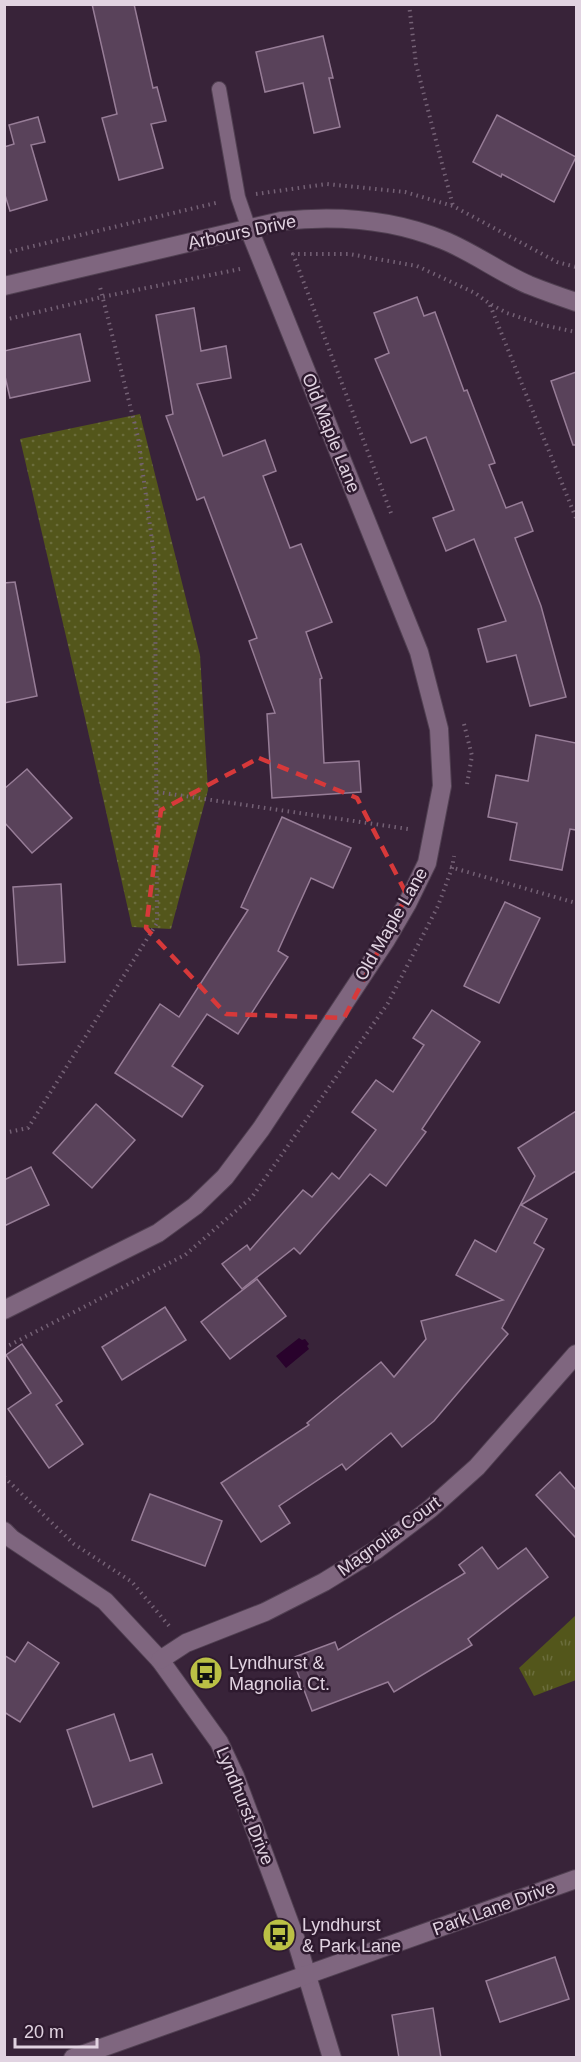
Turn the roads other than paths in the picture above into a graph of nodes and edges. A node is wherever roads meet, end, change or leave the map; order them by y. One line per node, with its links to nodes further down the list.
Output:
1 (219, 89): 2 (lane)
2 (249, 229): 3 (street, Arbours Drive); 4 (street, Arbours Drive); 5 (street, Old Maple Lane)
3 (4, 286)
4 (576, 302)
5 (4, 1310)
6 (576, 1354): 8 (street, Magnolia Court)
7 (4, 1531): 8 (street, Lyndhurst Drive)
8 (160, 1660): 10 (street, Lyndhurst Drive)
9 (576, 1879): 10 (street, Park Lane Drive)
10 (307, 1974): 11 (street, Park Lane Drive); 12 (street, Lyndhurst Drive)
11 (73, 2058)
12 (332, 2058)

